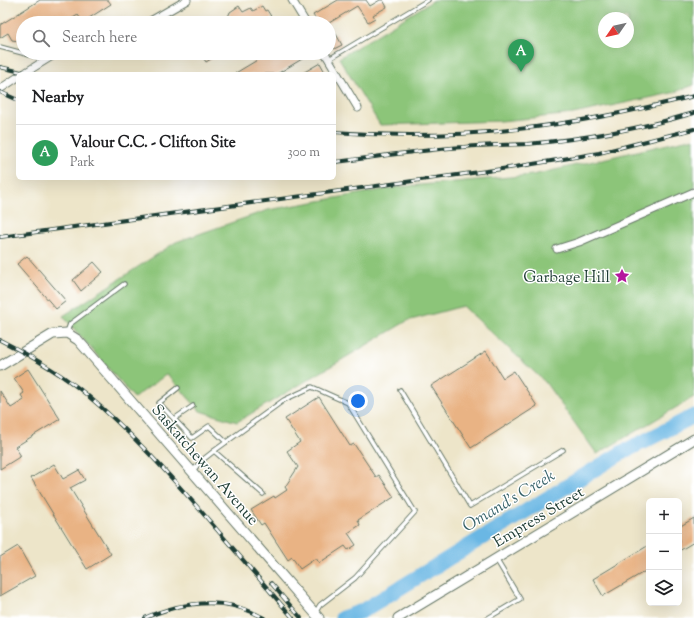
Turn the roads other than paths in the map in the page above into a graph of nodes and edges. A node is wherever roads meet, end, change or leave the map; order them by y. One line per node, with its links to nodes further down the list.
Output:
1 (187, 0): 4 (street)
2 (293, 0): 5 (street)
3 (428, 0): 8 (lane)
4 (159, 16)
5 (302, 16)
6 (0, 47): 7 (lane)
7 (16, 51)
8 (336, 51)
9 (44, 60): 11 (street)
10 (329, 60): 14 (street)
11 (26, 72)
12 (16, 78): 13 (street)
13 (0, 89)
14 (358, 108)
15 (694, 192): 16 (street)
16 (557, 249)
17 (124, 284): 18 (lane)
18 (67, 334): 19 (street); 28 (street, Saskatchewan Avenue)
19 (0, 366)
20 (178, 388): 23 (lane)
21 (400, 390): 26 (lane)
22 (193, 406): 23 (lane)
23 (174, 419): 25 (lane)
24 (694, 439): 30 (street, Empress Street)
25 (226, 442): 27 (lane); 31 (lane)
26 (563, 450)
27 (214, 451): 28 (lane); 29 (lane)
28 (192, 472): 31 (street, Saskatchewan Avenue)
29 (263, 494)
30 (496, 559): 32 (street, Empress Street); 33 (lane)
31 (316, 616)
32 (402, 617)
33 (488, 618)

